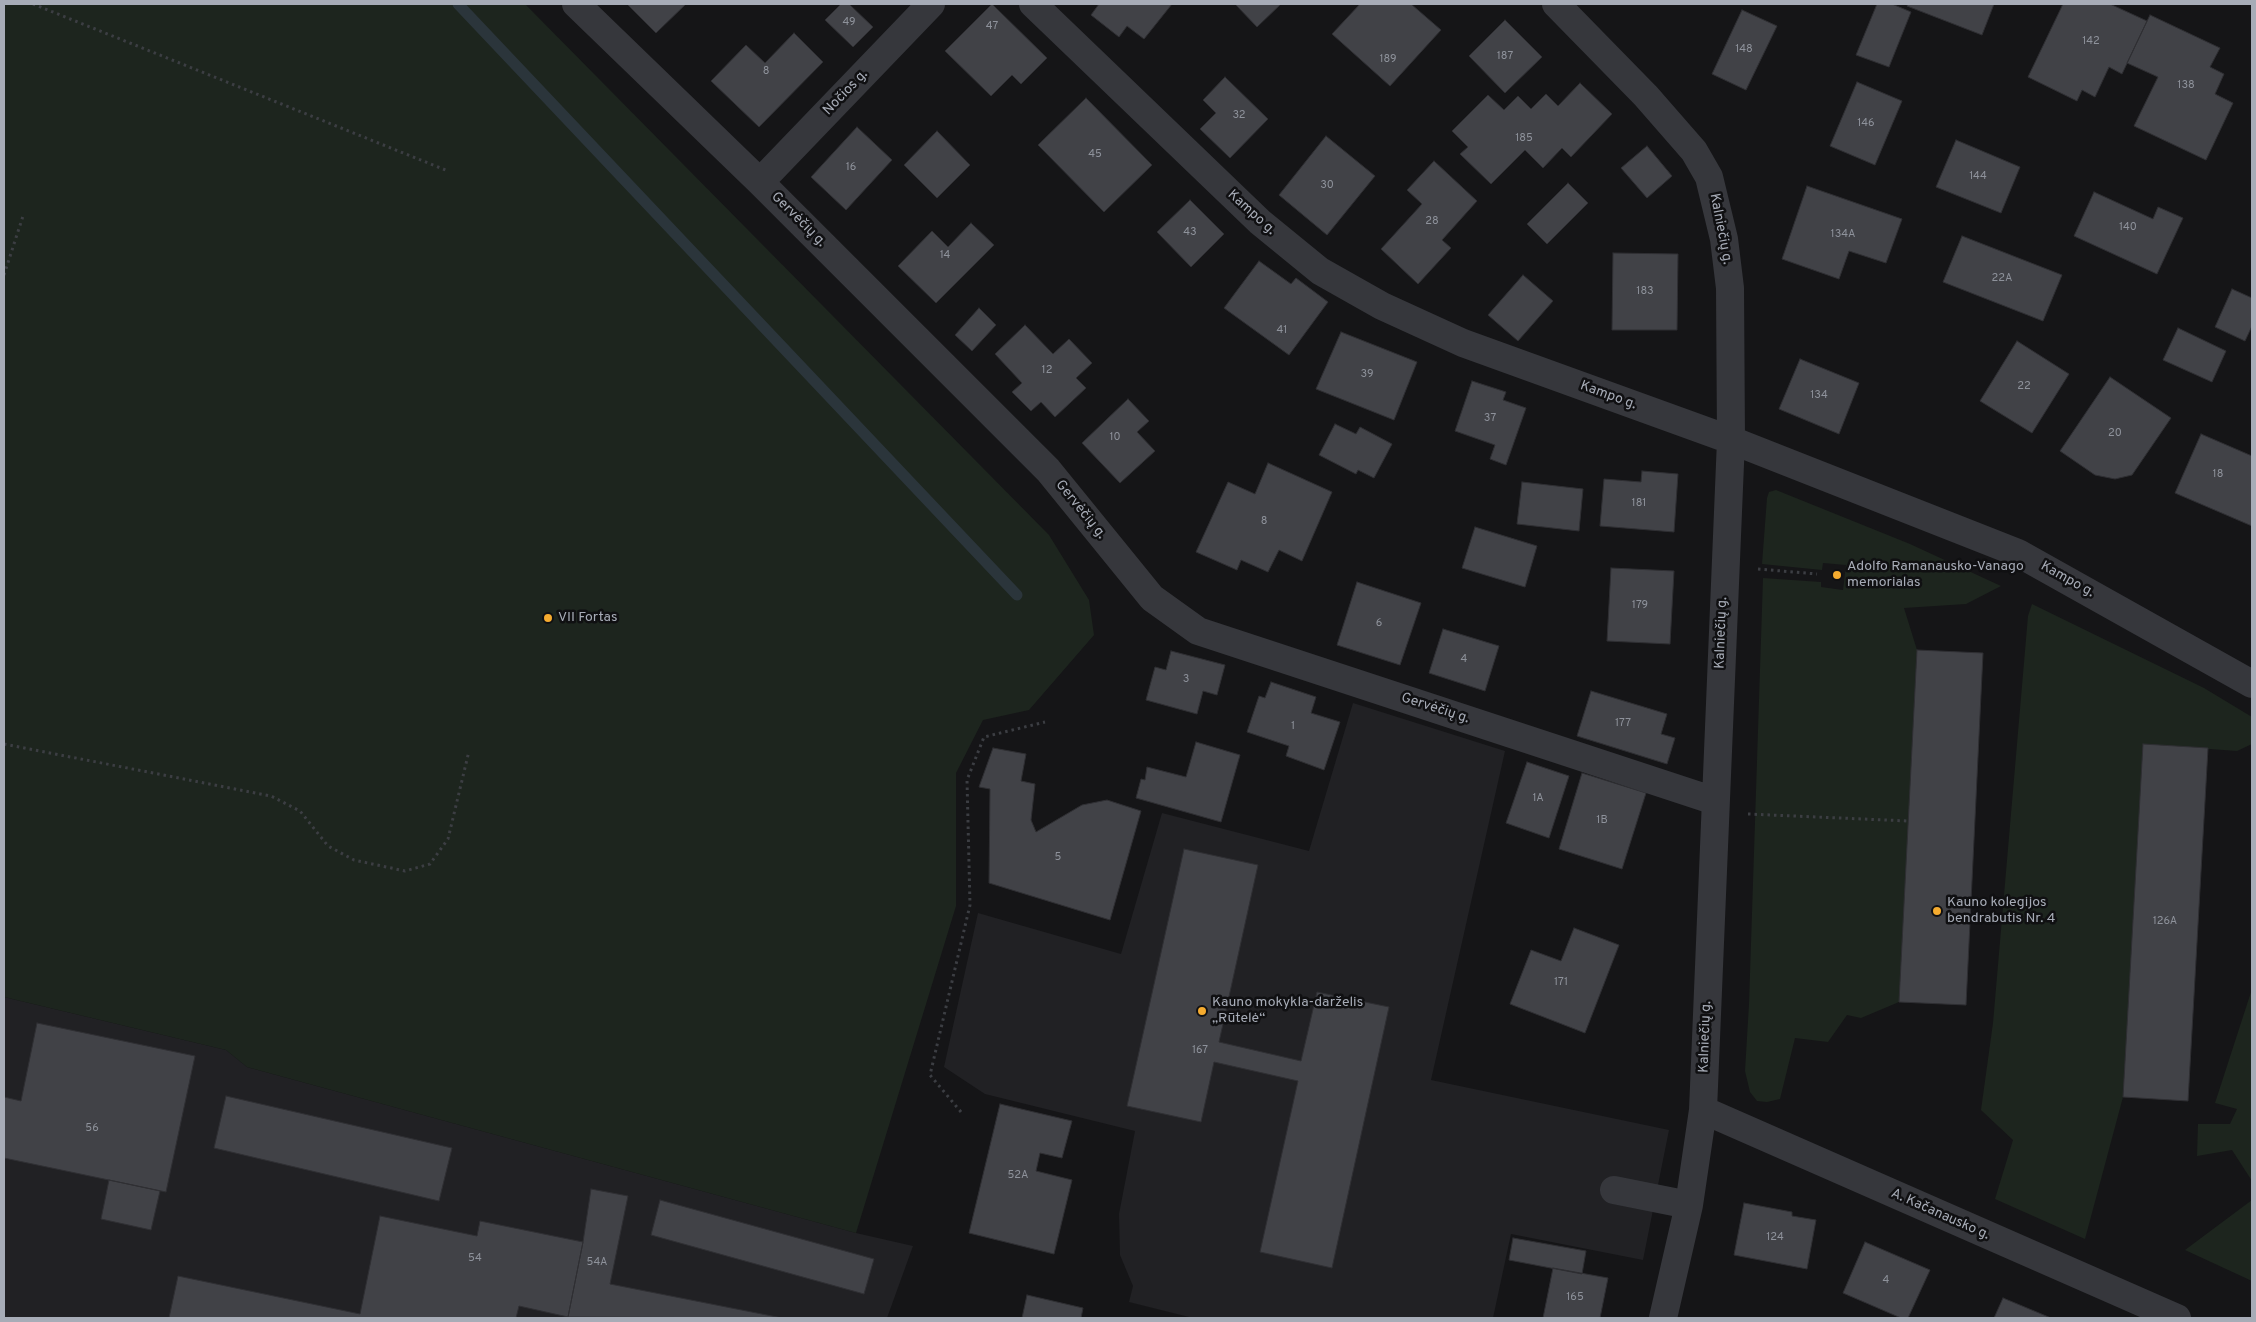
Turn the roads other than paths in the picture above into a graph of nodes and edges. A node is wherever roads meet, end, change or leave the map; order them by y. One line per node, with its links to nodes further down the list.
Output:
1 (576, 4): 5 (street, Gervėčių g.)
2 (932, 4): 5 (street, Nočios g.)
3 (1033, 4): 6 (street, Kampo g.)
4 (1556, 4): 6 (street, Kalniečių g.)
5 (760, 182): 8 (street, Gervėčių g.)
6 (1731, 440): 7 (street, Kampo g.); 8 (street, Kalniečių g.)
7 (2252, 684)
8 (1715, 807): 9 (street, Kalniečių g.)
9 (1703, 1110): 11 (street, Kalniečių g.); 13 (street, A. Kačanausko g.)
10 (1614, 1190): 11 (street)
11 (1689, 1205): 12 (street, Kalniečių g.)
12 (1663, 1318)
13 (2177, 1318)

